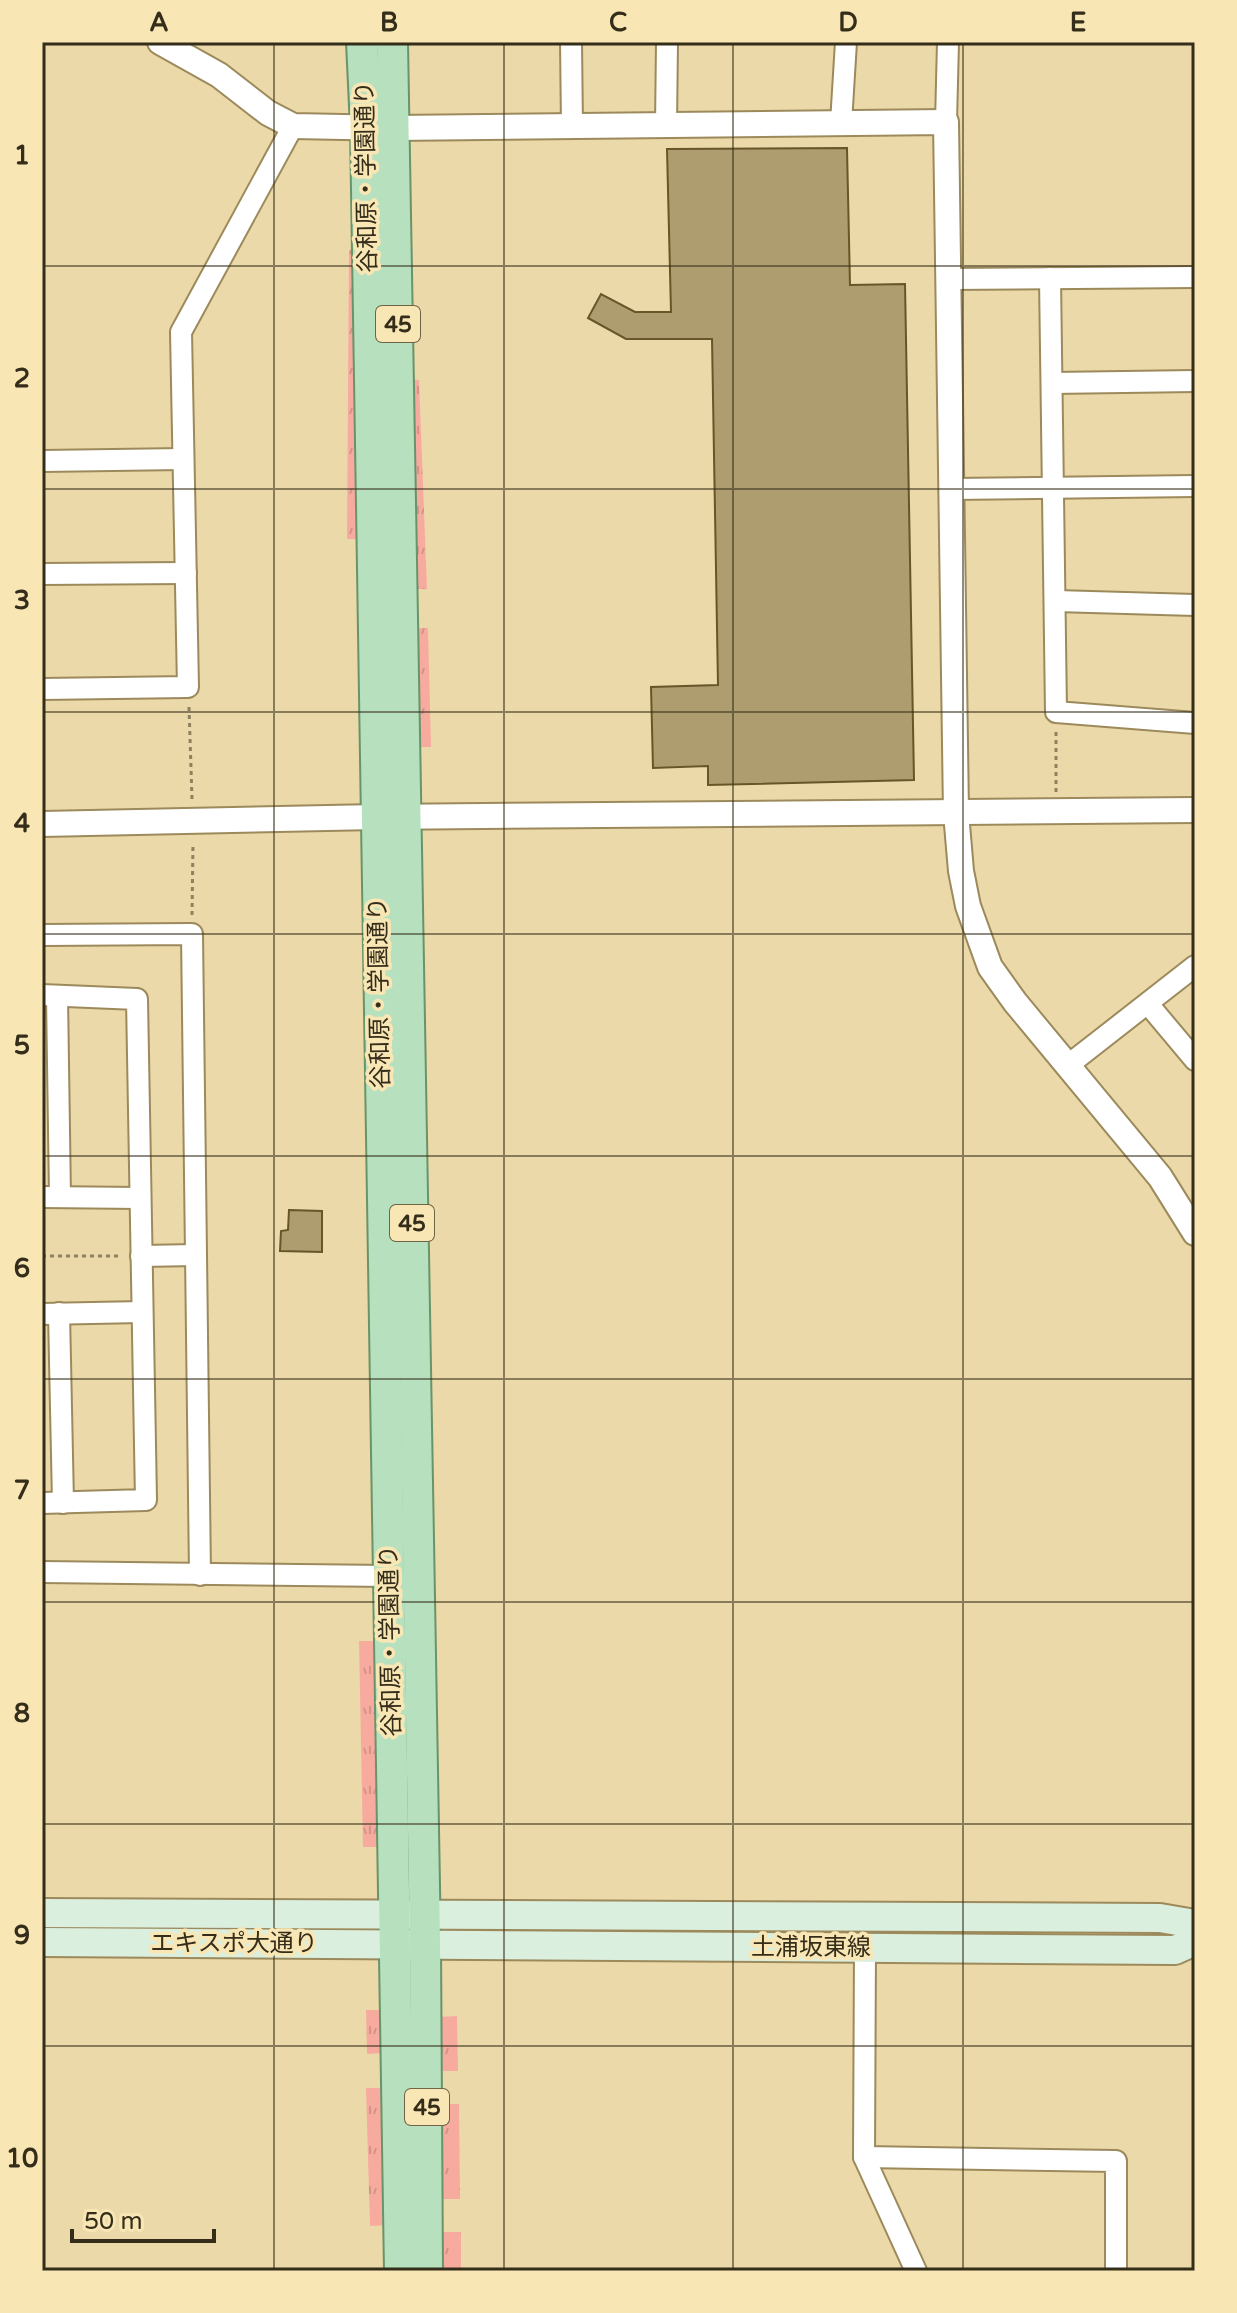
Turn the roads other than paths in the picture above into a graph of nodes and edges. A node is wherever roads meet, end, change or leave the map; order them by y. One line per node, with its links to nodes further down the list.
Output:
1 (160, 42): 10 (street)
2 (362, 42): 13 (main road, 谷和原・学園通り / 45)
3 (392, 42): 13 (main road, 谷和原・学園通り / 45)
4 (571, 42): 12 (street)
5 (667, 42): 11 (street)
6 (846, 42): 9 (street)
7 (948, 42): 8 (street)
8 (946, 122): 9 (street); 16 (street)
9 (841, 123): 11 (street)
10 (293, 126): 13 (street); 19 (street)
11 (666, 126): 12 (street)
12 (572, 127): 13 (street)
13 (380, 128): 32 (main road, 谷和原・学園通り / 45)
14 (1195, 277): 15 (street)
15 (1050, 278): 16 (street); 18 (street)
16 (949, 279): 23 (street)
17 (1195, 381): 18 (street)
18 (1052, 383): 22 (street)
19 (183, 459): 20 (street); 24 (street)
20 (42, 461)
21 (1195, 486): 22 (street)
22 (1053, 488): 23 (street); 26 (street)
23 (952, 489): 31 (street)
24 (186, 573): 25 (street); 28 (street)
25 (42, 574)
26 (1056, 601): 27 (street); 29 (street)
27 (1195, 605)
28 (42, 689)
29 (1195, 723)
30 (1195, 810): 31 (street)
31 (956, 813): 32 (street); 39 (street)
32 (391, 816): 33 (street); 51 (main road, 谷和原・学園通り / 45); 54 (main road, 谷和原・学園通り / 45)
33 (42, 824)
34 (42, 935): 43 (street)
35 (1195, 966): 37 (street)
36 (50, 996): 40 (street); 41 (street)
37 (1148, 1004): 38 (street); 39 (street)
38 (1195, 1060)
39 (1067, 1066): 42 (street)
40 (51, 1197): 41 (street)
41 (140, 1198): 44 (street)
42 (1193, 1224)
43 (196, 1255): 44 (street); 50 (street)
44 (141, 1256): 45 (street)
45 (142, 1312): 46 (street); 48 (street)
46 (51, 1313): 48 (street)
47 (42, 1503): 48 (street)
48 (63, 1503)
49 (42, 1572): 50 (street)
50 (200, 1575): 51 (street)
51 (388, 1576): 54 (main road, 谷和原・学園通り / 45)
52 (42, 1913): 54 (main road, エキスポ大通り)
53 (1195, 1924): 54 (main road, 土浦坂東線)
54 (410, 1930): 56 (main road, エキスポ大通り); 57 (main road, 土浦坂東線); 59 (main road, 45); 60 (main road, 45)
55 (1195, 1941): 57 (main road, 土浦坂東線)
56 (42, 1942)
57 (865, 1948): 58 (street)
58 (864, 2157): 61 (street); 62 (street)
59 (400, 2271)
60 (427, 2271)
61 (916, 2271)
62 (1116, 2271)

